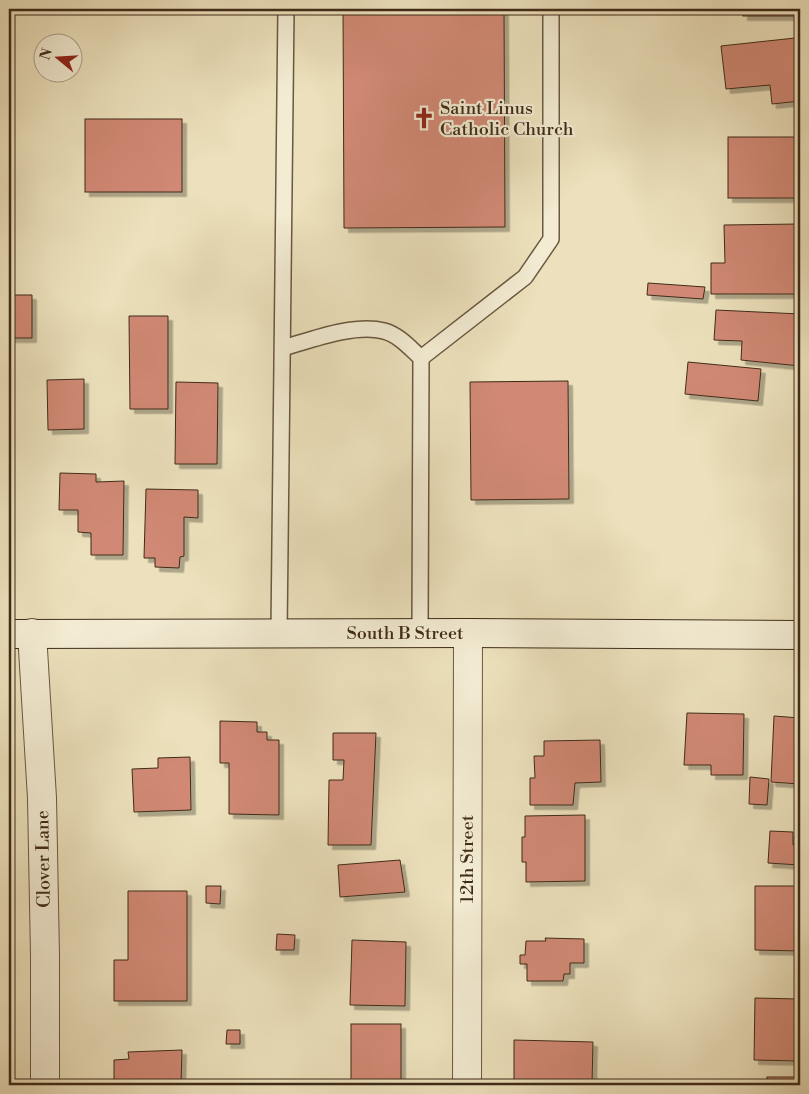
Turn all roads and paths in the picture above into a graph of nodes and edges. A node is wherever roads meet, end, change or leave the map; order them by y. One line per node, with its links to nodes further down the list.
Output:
1 (286, 9): 3 (lane)
2 (551, 9): 4 (lane)
3 (282, 348): 4 (lane); 6 (lane)
4 (421, 358): 7 (lane)
5 (20, 633): 6 (street, South B Street); 10 (street, Clover Lane)
6 (280, 633): 7 (street, South B Street)
7 (420, 633): 8 (street, South B Street)
8 (468, 633): 9 (street, South B Street); 11 (street, 12th Street)
9 (800, 635)
10 (45, 1085)
11 (466, 1085)

